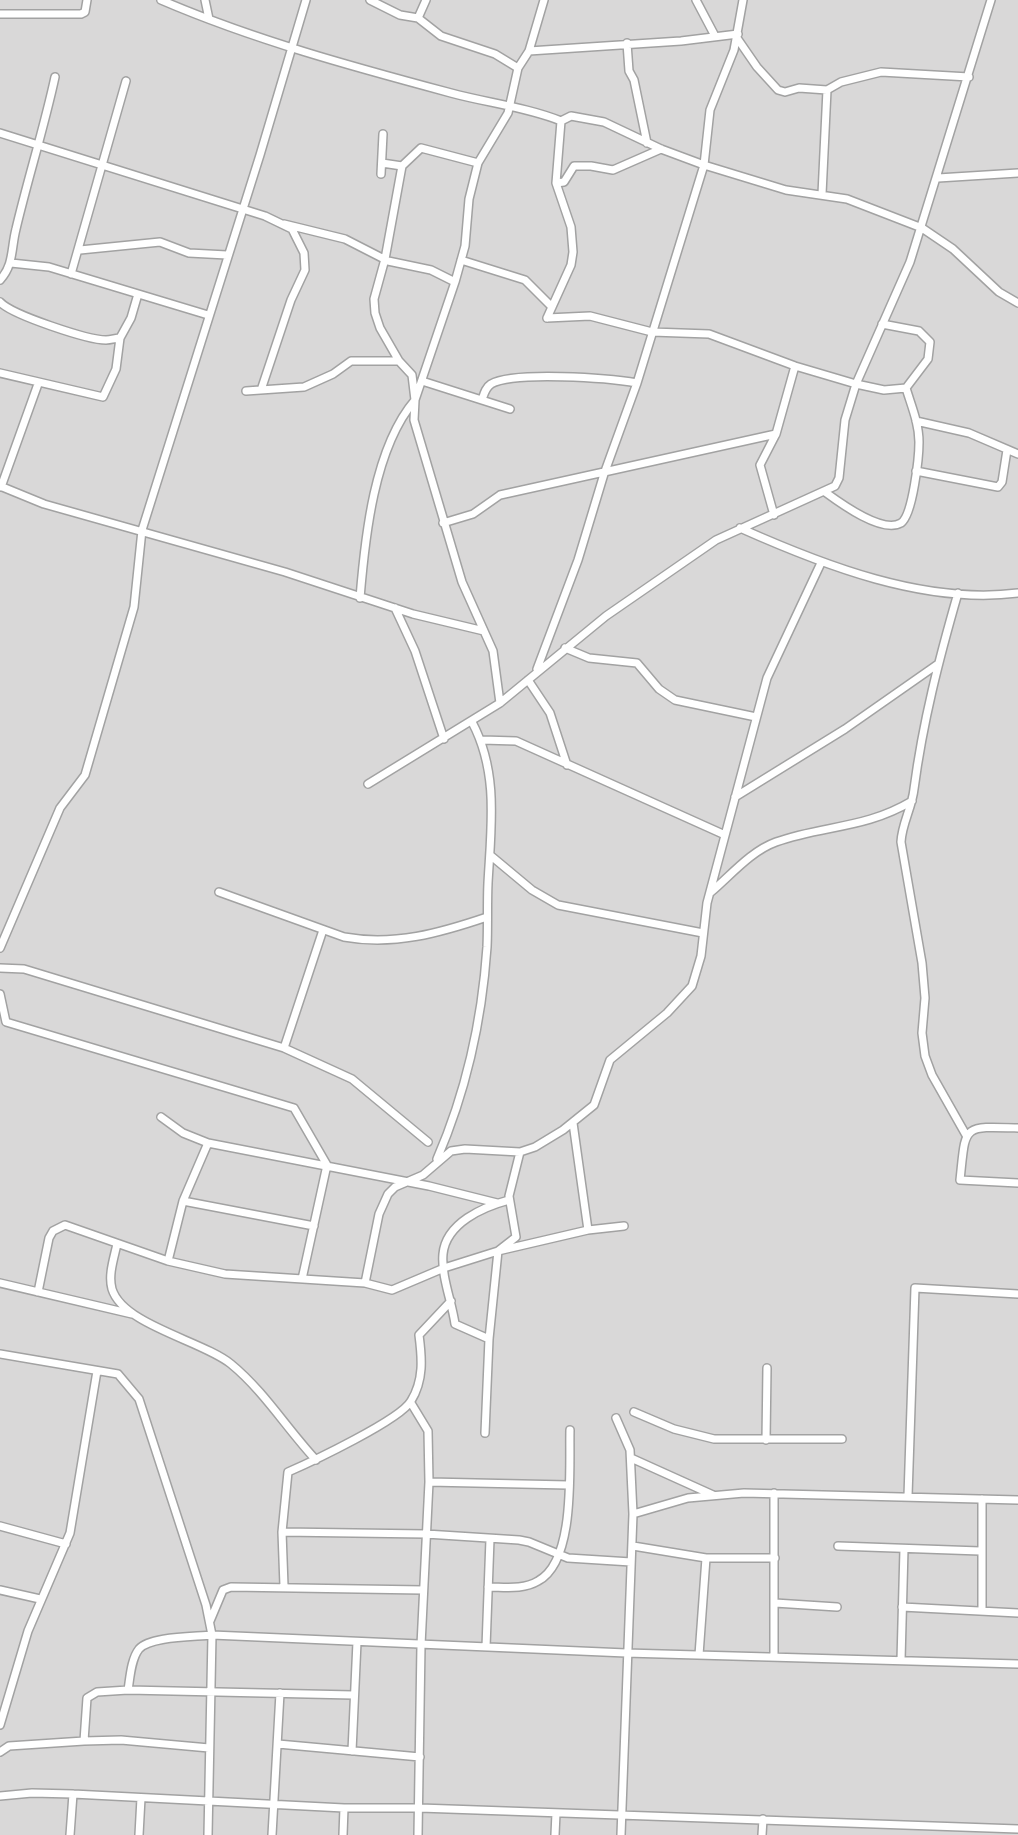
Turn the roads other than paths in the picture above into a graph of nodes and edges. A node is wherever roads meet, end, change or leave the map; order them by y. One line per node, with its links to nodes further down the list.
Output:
1 (87, 0): 11 (street)
2 (161, 0): 12 (street)
3 (205, 0): 12 (street)
4 (306, 0): 17 (street)
5 (370, 0): 13 (street)
6 (426, 0): 13 (street)
7 (544, 0): 18 (street)
8 (696, 0): 14 (street)
9 (743, 0): 15 (street)
10 (991, 0): 21 (street)
11 (0, 14)
12 (208, 18): 17 (street)
13 (418, 18): 19 (street)
14 (714, 36): 15 (street); 16 (street)
15 (737, 36): 23 (street); 33 (street)
16 (627, 43): 18 (street); 28 (street)
17 (292, 47): 24 (street); 41 (street)
18 (529, 51): 19 (street)
19 (518, 68): 24 (street)
20 (55, 77): 29 (street)
21 (969, 77): 23 (street); 38 (street)
22 (126, 81): 35 (street)
23 (827, 90): 40 (street)
24 (510, 105): 25 (street); 32 (street)
25 (561, 121): 28 (street); 39 (street)
26 (0, 133): 29 (street)
27 (382, 134): 31 (street)
28 (647, 143): 30 (street)
29 (40, 146): 35 (street); 48 (street)
30 (661, 149): 33 (street); 39 (street)
31 (382, 163): 34 (street); 37 (street)
32 (478, 163): 34 (street); 47 (street)
33 (704, 165): 40 (street); 58 (street)
34 (402, 166): 46 (street)
35 (102, 167): 41 (street); 44 (street)
36 (1018, 172): 38 (street)
37 (381, 174)
38 (938, 178): 43 (street)
39 (556, 183): 55 (street)
40 (822, 194): 43 (street)
41 (242, 209): 42 (street); 45 (street)
42 (284, 224): 46 (street); 68 (street)
43 (922, 228): 54 (street); 57 (street)
44 (80, 250): 45 (street); 49 (street)
45 (227, 255): 56 (street)
46 (385, 259): 51 (street); 60 (street)
47 (461, 260): 51 (street); 55 (street)
48 (11, 263): 49 (street); 50 (street)
49 (72, 274): 52 (street)
50 (0, 280)
51 (455, 282): 63 (street)
52 (138, 294): 56 (street); 59 (street)
53 (0, 302): 59 (street)
54 (1018, 303)
55 (552, 308): 58 (street)
56 (208, 315): 84 (street)
57 (882, 324): 66 (street); 67 (street)
58 (652, 332): 61 (street); 64 (street)
59 (120, 338): 65 (street)
60 (399, 361): 68 (street); 70 (street)
61 (795, 366): 66 (street); 74 (street)
62 (0, 373): 65 (street)
63 (422, 381): 70 (street); 71 (street)
64 (637, 383): 71 (street); 78 (street)
65 (38, 384): 79 (street)
66 (856, 384): 67 (street); 80 (street)
67 (906, 388): 73 (street)
68 (261, 390): 69 (street)
69 (246, 391)
70 (415, 400): 82 (street); 88 (street)
71 (482, 400): 72 (street)
72 (510, 409)
73 (916, 421): 75 (street); 77 (street)
74 (776, 434): 78 (street); 81 (street)
75 (1007, 450): 76 (street); 77 (street)
76 (1018, 454)
77 (916, 471): 80 (street)
78 (604, 474): 82 (street); 93 (street)
79 (1, 487): 84 (street)
80 (825, 492): 81 (street)
81 (774, 516): 83 (street)
82 (443, 523): 90 (street)
83 (741, 528): 85 (street); 91 (street)
84 (142, 530): 88 (street); 111 (street)
85 (821, 563): 86 (street); 96 (street)
86 (958, 593): 87 (street); 92 (street)
87 (1018, 593)
88 (360, 598): 89 (street)
89 (395, 608): 90 (street); 98 (street)
90 (484, 631): 95 (street)
91 (565, 648): 93 (street); 96 (street)
92 (938, 664): 102 (street); 103 (street)
93 (536, 673): 94 (street)
94 (528, 681): 95 (street); 100 (street)
95 (500, 703): 97 (street)
96 (756, 717): 102 (street)
97 (472, 722): 98 (street); 99 (street)
98 (444, 739): 101 (street)
99 (482, 740): 100 (street); 105 (street)
100 (567, 765): 104 (street)
101 (368, 784)
102 (735, 797): 104 (street)
103 (912, 801): 107 (street); 118 (street)
104 (725, 835): 107 (street)
105 (490, 855): 108 (street); 110 (street)
106 (219, 892): 109 (street)
107 (711, 892): 110 (street)
108 (487, 917): 109 (street); 122 (street)
109 (322, 930): 114 (street)
110 (702, 933): 116 (street)
111 (0, 948)
112 (0, 968): 114 (street)
113 (0, 994): 123 (street)
114 (284, 1048): 119 (street)
115 (160, 1118): 120 (street)
116 (573, 1123): 121 (street); 131 (street)
117 (1018, 1128): 118 (street)
118 (966, 1135): 125 (street)
119 (428, 1142)
120 (208, 1143): 123 (street); 127 (street)
121 (520, 1152): 122 (street); 126 (street)
122 (436, 1161): 124 (street)
123 (327, 1165): 124 (street); 129 (street)
124 (405, 1183): 128 (street); 138 (street)
125 (1018, 1183)
126 (509, 1200): 128 (street); 133 (street)
127 (183, 1201): 129 (street); 134 (street)
128 (497, 1203): 135 (street)
129 (314, 1226): 136 (street)
130 (624, 1226): 131 (street)
131 (588, 1230): 133 (street)
132 (117, 1244): 134 (street); 139 (street); 142 (street)
133 (498, 1251): 135 (street); 143 (street)
134 (168, 1260): 136 (street)
135 (444, 1268): 138 (street); 141 (street)
136 (302, 1279): 138 (street)
137 (0, 1283): 139 (street)
138 (365, 1283)
139 (38, 1292): 142 (street)
140 (1018, 1294): 160 (street)
141 (452, 1301): 143 (street); 147 (street)
142 (133, 1314): 155 (street)
143 (489, 1339): 151 (street)
144 (0, 1354): 146 (street)
145 (766, 1368): 153 (street)
146 (97, 1371): 168 (street); 187 (street)
147 (411, 1403): 155 (street); 156 (street)
148 (634, 1412): 153 (street)
149 (616, 1418): 154 (street)
150 (570, 1430): 157 (street)
151 (485, 1433)
152 (842, 1439): 153 (street)
153 (766, 1440)
154 (631, 1458): 159 (street); 163 (street)
155 (315, 1461): 165 (street)
156 (429, 1482): 157 (street); 166 (street)
157 (568, 1485): 173 (street)
158 (774, 1493): 159 (street); 160 (street); 175 (street)
159 (713, 1495): 163 (street)
160 (908, 1496): 161 (street)
161 (982, 1499): 162 (street); 172 (street)
162 (1018, 1500)
163 (633, 1514): 169 (street)
164 (0, 1526): 168 (street)
165 (282, 1532): 166 (street); 177 (street)
166 (426, 1534): 167 (street); 180 (street)
167 (490, 1539): 173 (street); 178 (street)
168 (66, 1544): 181 (street)
169 (633, 1546): 174 (street); 176 (street)
170 (838, 1546): 171 (street)
171 (903, 1549): 172 (street); 184 (street)
172 (980, 1551): 185 (street)
173 (559, 1555): 176 (street); 178 (street)
174 (706, 1558): 175 (street); 193 (street)
175 (775, 1558): 182 (street)
176 (631, 1562): 192 (street)
177 (284, 1586): 180 (street); 187 (street)
178 (488, 1587): 191 (street)
179 (0, 1590): 181 (street)
180 (423, 1590): 190 (street)
181 (40, 1599): 201 (street)
182 (775, 1603): 183 (street); 194 (street)
183 (837, 1607)
184 (902, 1607): 185 (street); 195 (street)
185 (982, 1610): 186 (street)
186 (1018, 1613)
187 (210, 1623): 188 (street)
188 (212, 1635): 189 (street); 197 (street); 198 (street)
189 (357, 1642): 190 (street); 200 (street)
190 (421, 1645): 191 (street); 207 (street)
191 (486, 1647): 192 (street)
192 (626, 1653): 193 (street); 216 (street)
193 (699, 1655): 194 (street)
194 (774, 1657): 195 (street)
195 (901, 1660): 196 (street)
196 (1018, 1664)
197 (128, 1690): 198 (street); 202 (street)
198 (212, 1691): 199 (street); 204 (street)
199 (280, 1693): 200 (street); 203 (street)
200 (353, 1695): 205 (street)
201 (0, 1725)
202 (84, 1741): 204 (street); 206 (street)
203 (278, 1744): 205 (street); 212 (street)
204 (209, 1748): 211 (street)
205 (352, 1751): 207 (street)
206 (0, 1752)
207 (420, 1757): 214 (street)
208 (73, 1794): 209 (street); 210 (street); 220 (street)
209 (0, 1796)
210 (141, 1798): 211 (street); 221 (street)
211 (209, 1801): 212 (street); 222 (street)
212 (274, 1804): 213 (street); 223 (street)
213 (344, 1808): 214 (street); 224 (street)
214 (420, 1808): 215 (street); 225 (street)
215 (556, 1813): 216 (street); 226 (street)
216 (621, 1814): 217 (street); 227 (street)
217 (763, 1819): 219 (street); 228 (street)
218 (1018, 1829): 219 (street)
219 (971, 1831)
220 (70, 1835)
221 (139, 1835)
222 (207, 1835)
223 (272, 1835)
224 (343, 1835)
225 (418, 1835)
226 (555, 1835)
227 (621, 1835)
228 (762, 1835)

